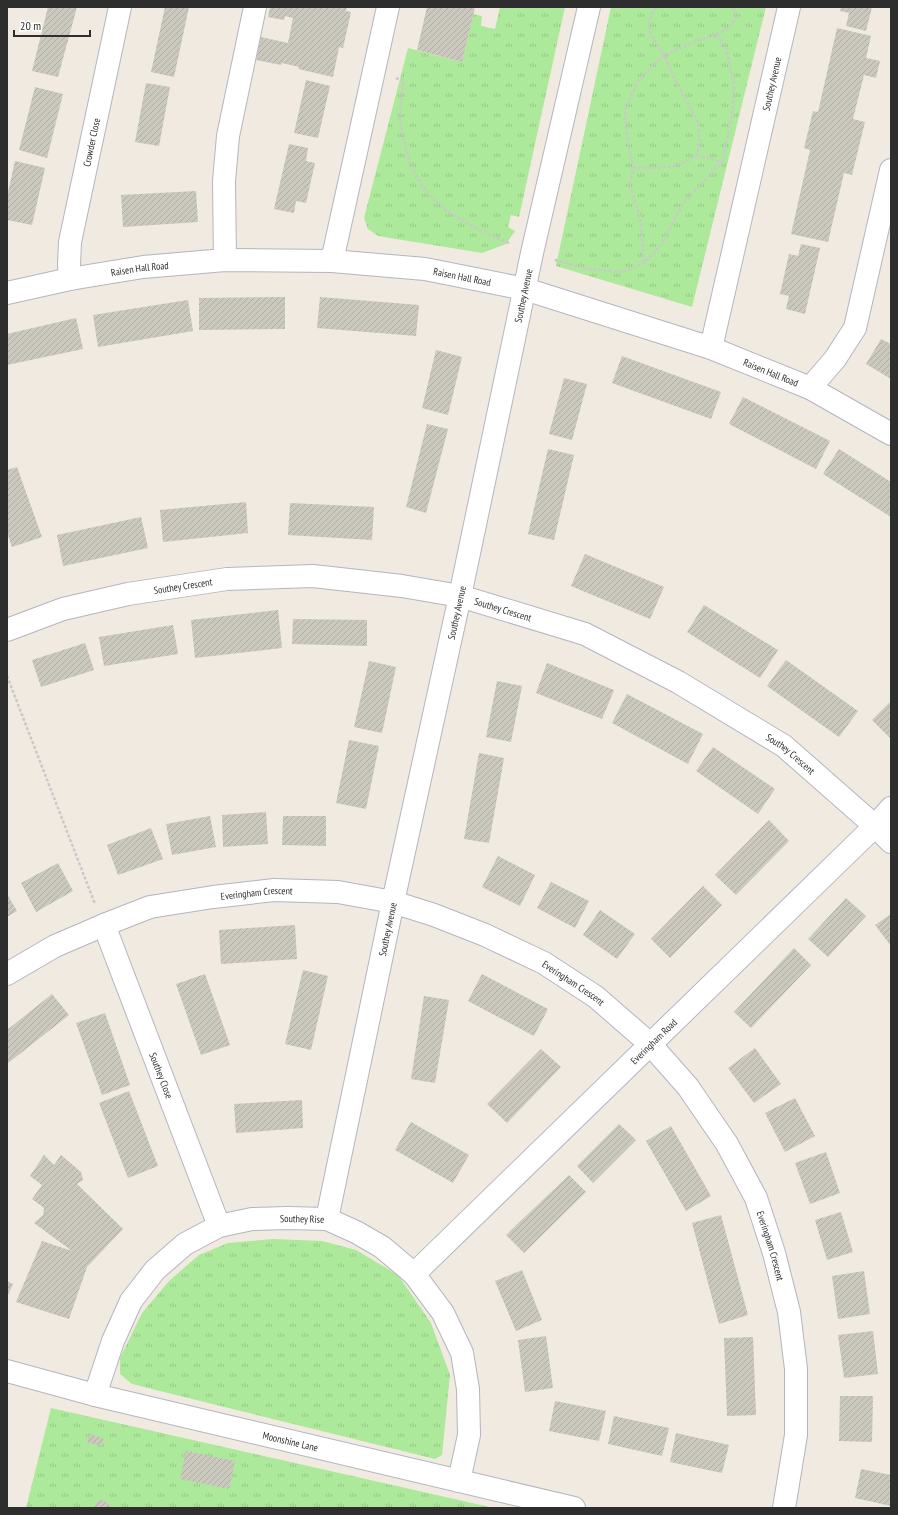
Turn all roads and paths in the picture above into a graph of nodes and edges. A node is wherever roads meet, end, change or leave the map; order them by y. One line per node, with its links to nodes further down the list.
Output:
1 (120, 7): 19 (street, Crowder Close)
2 (254, 7): 16 (street)
3 (388, 7): 10 (street)
4 (589, 7): 15 (street, Southey Avenue)
5 (656, 7): 9 (path)
6 (734, 7): 8 (path)
7 (789, 7): 22 (street, Southey Avenue)
8 (716, 34): 9 (path); 12 (path)
9 (664, 56): 11 (path); 13 (path)
10 (374, 72): 15 (path); 17 (street)
11 (697, 155): 12 (path); 13 (path)
12 (722, 162): 18 (path)
13 (634, 167): 18 (path)
14 (891, 170): 23 (street)
15 (532, 253): 18 (path); 20 (street, Southey Avenue)
16 (225, 260): 17 (street, Raisen Hall Road); 19 (street, Raisen Hall Road)
17 (332, 261): 20 (street, Raisen Hall Road)
18 (644, 263)
19 (70, 279): 21 (street, Raisen Hall Road)
20 (525, 289): 22 (street, Raisen Hall Road); 25 (street, Southey Avenue)
21 (7, 293)
22 (711, 348): 23 (street, Raisen Hall Road)
23 (810, 388): 24 (street, Raisen Hall Road)
24 (891, 434)
25 (460, 596): 26 (street, Southey Crescent); 29 (street, Southey Crescent); 31 (street, Southey Avenue)
26 (7, 630)
27 (7, 676): 32 (path)
28 (891, 808): 29 (street, Everingham Road)
29 (875, 826): 30 (street, Southey Crescent); 34 (street, Everingham Road)
30 (891, 842)
31 (393, 902): 32 (street, Everingham Crescent); 34 (street, Everingham Crescent); 35 (street, Southey Avenue)
32 (104, 925): 33 (street, Everingham Crescent); 36 (street, Southey Close)
33 (7, 974)
34 (650, 1044): 37 (street, Everingham Road); 42 (street, Everingham Crescent)
35 (327, 1219): 36 (street, Southey Rise); 37 (street, Southey Rise)
36 (219, 1226): 39 (street, Southey Rise)
37 (414, 1274): 40 (street, Southey Rise)
38 (7, 1371): 39 (street, Moonshine Lane)
39 (95, 1395): 40 (street, Moonshine Lane)
40 (459, 1481): 41 (street, Moonshine Lane)
41 (574, 1508)
42 (784, 1508)

